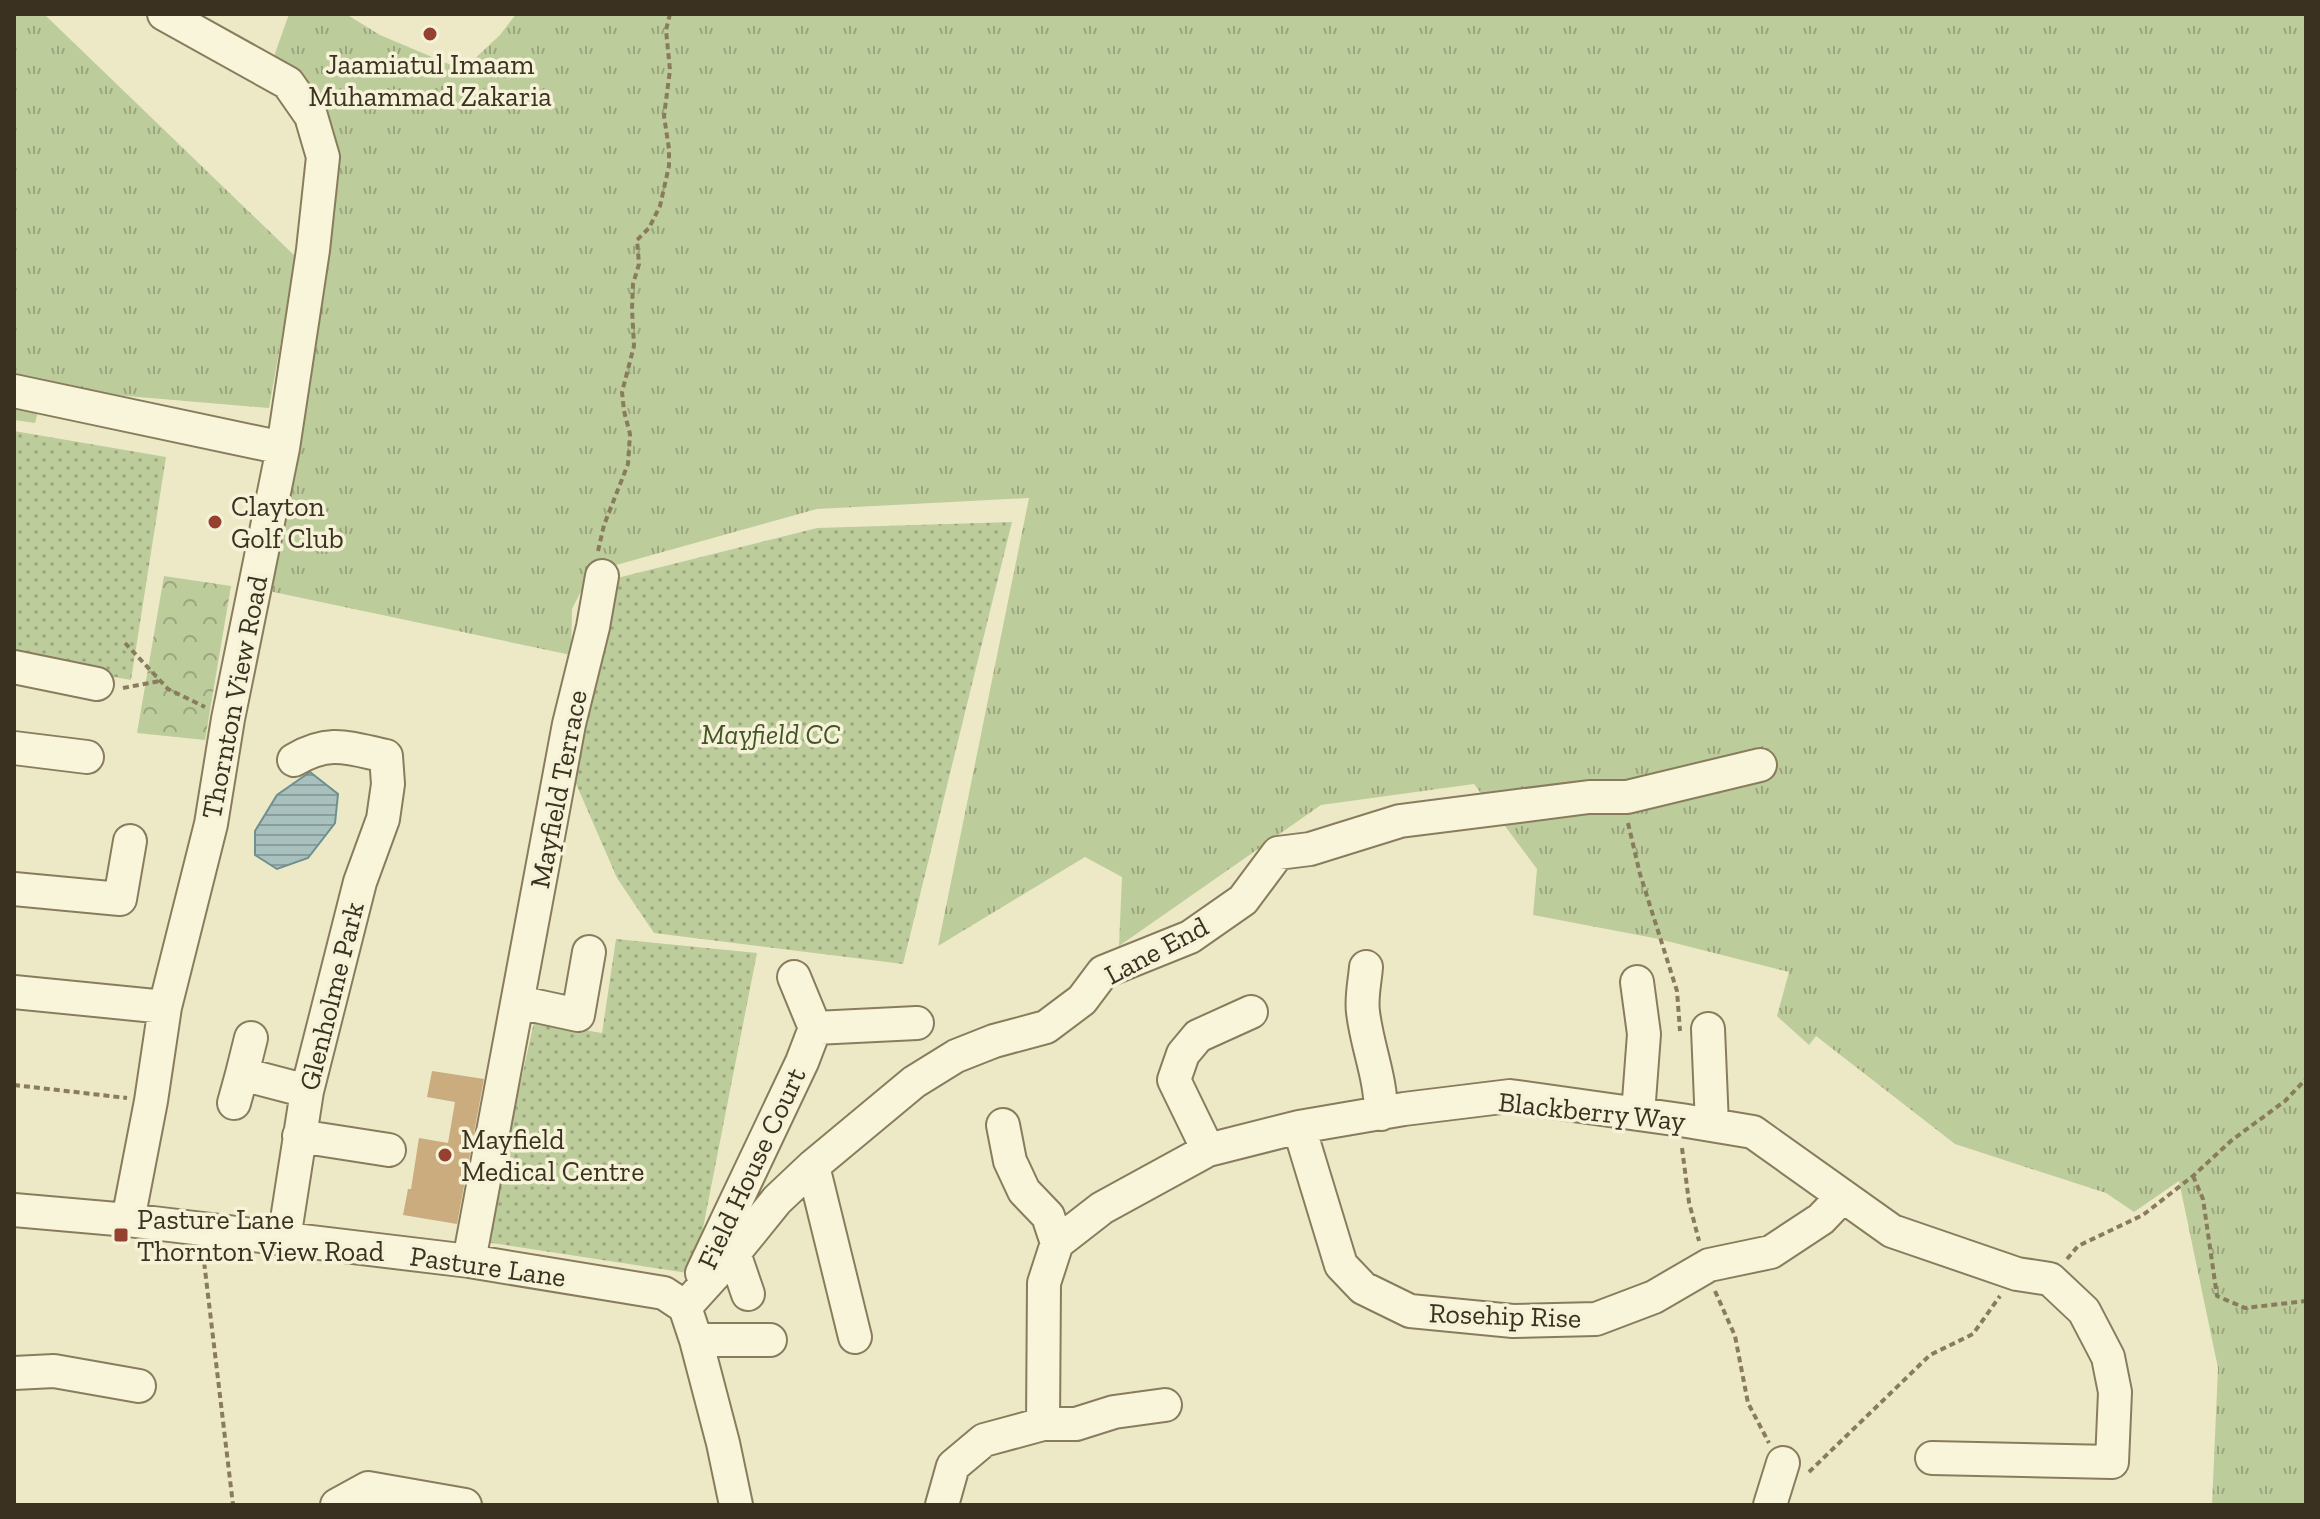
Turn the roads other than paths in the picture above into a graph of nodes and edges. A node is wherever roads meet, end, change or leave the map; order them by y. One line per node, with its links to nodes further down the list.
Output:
1 (164, 14): 3 (street, Thornton View Road)
2 (14, 391): 3 (street)
3 (283, 448): 19 (street, Thornton View Road)
4 (602, 576): 18 (street, Mayfield Terrace)
5 (14, 667): 6 (street)
6 (97, 684)
7 (14, 748): 8 (street)
8 (87, 757)
9 (294, 760): 25 (street, Glenholme Park)
10 (1760, 765): 34 (street, Lane End)
11 (130, 841): 12 (street)
12 (14, 889)
13 (589, 952): 18 (street)
14 (1366, 967): 26 (street)
15 (794, 977): 22 (street)
16 (1637, 982): 27 (street)
17 (14, 992): 19 (street)
18 (518, 1002): 41 (street, Mayfield Terrace)
19 (165, 1007): 37 (street, Thornton View Road)
20 (1251, 1012): 33 (street)
21 (917, 1023): 22 (street)
22 (815, 1028): 43 (street, Field House Court)
23 (1694, 1034): 28 (street)
24 (251, 1038): 25 (street)
25 (307, 1091): 31 (street, Glenholme Park)
26 (1381, 1114): 27 (street, Blackberry Way); 30 (street, Blackberry Way)
27 (1638, 1114): 28 (street, Blackberry Way)
28 (1697, 1122): 35 (street, Blackberry Way)
29 (1003, 1125): 39 (street)
30 (1299, 1127): 33 (street, Blackberry Way); 35 (street, Rosehip Rise)
31 (299, 1136): 32 (street); 38 (street, Glenholme Park)
32 (389, 1150)
33 (1208, 1150): 39 (street, Blackberry Way)
34 (813, 1166): 40 (street, Lane End); 44 (street)
35 (1843, 1196): 51 (street, Blackberry Way)
36 (14, 1210): 37 (street, Pasture Lane)
37 (128, 1220): 38 (street, Pasture Lane)
38 (284, 1239): 41 (street, Pasture Lane)
39 (1057, 1243): 50 (street)
40 (734, 1253): 42 (street); 43 (street, Lane End)
41 (469, 1261): 43 (street, Pasture Lane)
42 (748, 1294)
43 (685, 1307): 45 (street)
44 (855, 1337)
45 (696, 1340): 46 (street); 54 (street)
46 (770, 1340)
47 (14, 1373): 48 (street)
48 (139, 1386)
49 (1165, 1405): 50 (street)
50 (1043, 1424): 55 (street)
51 (1932, 1458)
52 (337, 1505): 53 (street)
53 (465, 1505)
54 (736, 1505)
55 (942, 1505)

